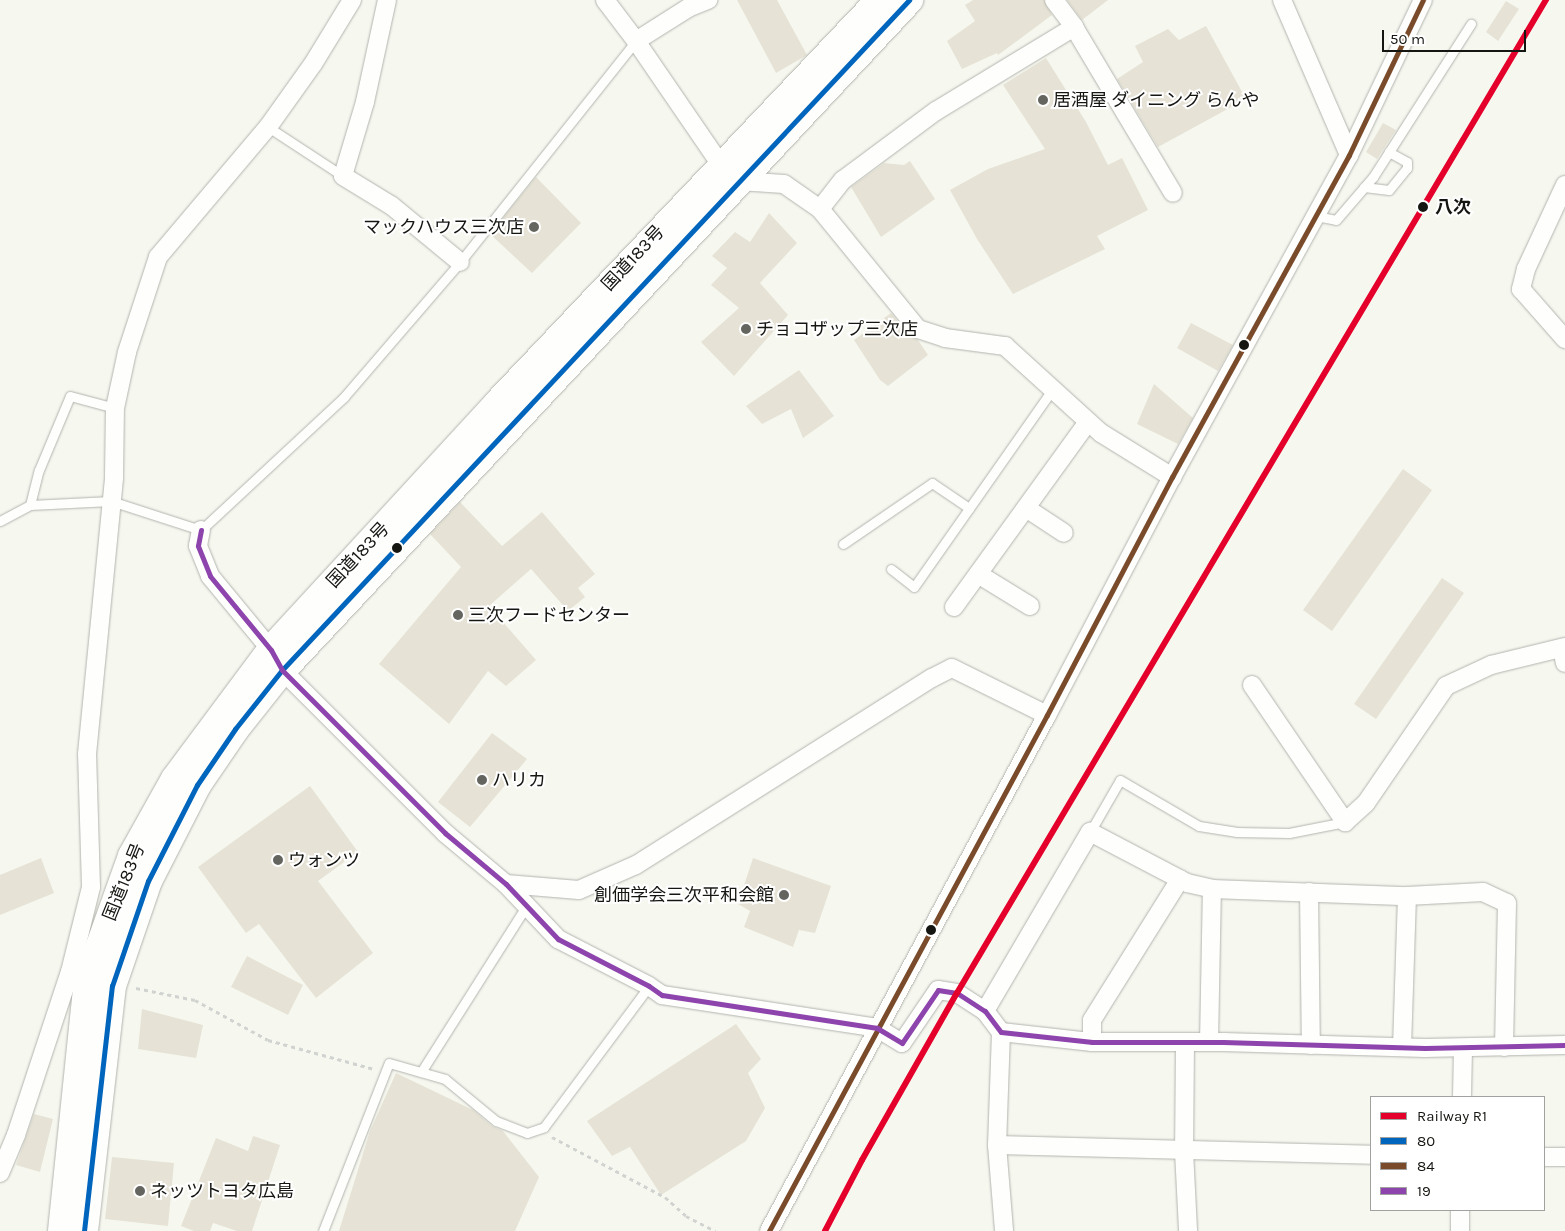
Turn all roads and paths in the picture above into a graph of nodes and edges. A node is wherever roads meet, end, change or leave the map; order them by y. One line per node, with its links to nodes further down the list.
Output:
1 (352, 0): 14 (street)
2 (387, 0): 18 (street)
3 (605, 0): 13 (street)
4 (708, 0): 10 (street)
5 (880, 0): 17 (highway, 国道183号)
6 (909, 0): 17 (highway, 国道183号)
7 (1054, 0): 12 (street)
8 (1282, 0): 16 (street)
9 (1423, 0): 16 (street)
10 (686, 4): 13 (street)
11 (1471, 24): 15 (lane)
12 (1074, 27): 21 (street); 22 (street)
13 (636, 40): 17 (street); 24 (lane)
14 (268, 126): 18 (lane); 27 (street)
15 (1389, 152): 20 (lane); 20 (lane)
16 (1349, 154): 23 (street)
17 (730, 173): 22 (street); 43 (highway, 国道183号)
18 (343, 176): 24 (street)
19 (1565, 185): 25 (street)
20 (1364, 187): 23 (lane)
21 (1173, 193)
22 (820, 209): 26 (street)
23 (1316, 216): 29 (street)
24 (460, 262): 35 (lane)
25 (1565, 339)
26 (1052, 390): 28 (street); 32 (lane)
27 (115, 408): 30 (street); 31 (lane)
28 (1088, 422): 29 (street); 33 (street)
29 (1172, 477): 45 (street)
30 (112, 501): 31 (lane); 35 (lane); 54 (street)
31 (30, 505): 34 (lane)
32 (969, 508): 37 (lane); 38 (lane)
33 (1026, 508): 36 (street); 39 (street)
34 (0, 520)
35 (201, 530): 43 (street)
36 (1064, 533)
37 (843, 544)
38 (891, 569)
39 (978, 574): 40 (street); 41 (street)
40 (1030, 606)
41 (954, 607)
42 (1564, 653): 46 (street)
43 (276, 660): 49 (street); 54 (highway, 国道183号)
44 (1252, 685): 46 (street)
45 (1047, 715): 49 (street); 57 (street)
46 (1345, 822): 47 (lane)
47 (1090, 832): 48 (street); 56 (street)
48 (1180, 879): 50 (street); 59 (street)
49 (506, 884): 53 (street)
50 (1212, 889): 51 (street); 60 (street)
51 (1309, 892): 52 (street); 62 (street)
52 (1407, 896): 64 (street); 65 (street)
53 (527, 905): 55 (street); 68 (lane)
54 (90, 979): 67 (path); 71 (street); 79 (highway, 国道183号); 80 (highway, 国道183号)
55 (649, 986): 57 (street); 70 (lane)
56 (985, 1011): 57 (street); 58 (street)
57 (877, 1028): 83 (street)
58 (1001, 1032): 59 (street); 72 (street)
59 (1092, 1042): 61 (street)
60 (1209, 1042): 61 (street); 62 (street)
61 (1185, 1043): 73 (street)
62 (1311, 1044): 64 (street)
63 (1565, 1045): 65 (street)
64 (1402, 1047): 66 (street)
65 (1504, 1047): 66 (street)
66 (1463, 1048): 69 (street)
67 (386, 1071): 68 (lane); 81 (lane)
68 (422, 1072): 70 (lane)
69 (1462, 1096)
70 (537, 1130): 82 (path)
71 (8, 1133): 77 (street)
72 (997, 1145): 73 (street); 84 (street)
73 (1184, 1151): 74 (street); 85 (street)
74 (1370, 1155)
75 (1545, 1157): 76 (street)
76 (1565, 1157)
77 (0, 1173)
78 (1460, 1211): 86 (street)
79 (62, 1231)
80 (84, 1231)
81 (324, 1231)
82 (715, 1231)
83 (769, 1231)
84 (1004, 1231)
85 (1188, 1231)
86 (1460, 1231)

